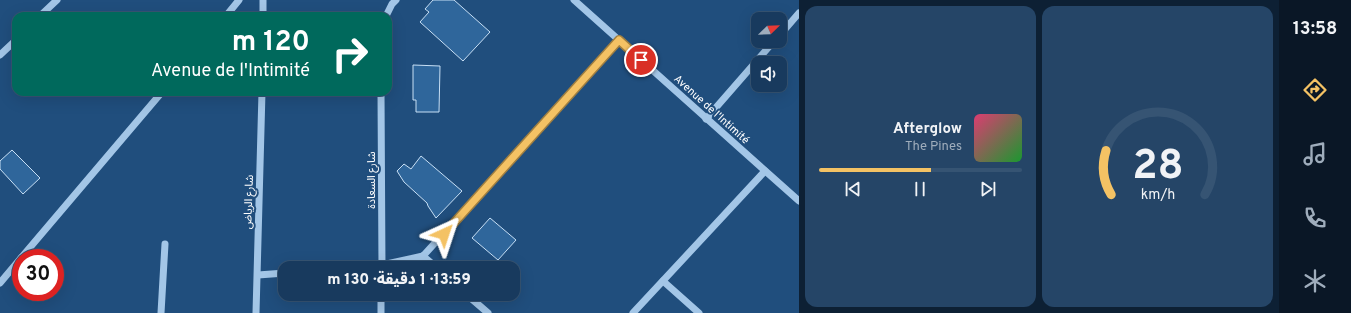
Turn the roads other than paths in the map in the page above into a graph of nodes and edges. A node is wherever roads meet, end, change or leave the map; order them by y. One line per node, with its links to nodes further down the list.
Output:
1 (56, 0): 6 (street)
2 (239, 0): 7 (street)
3 (263, 0): 8 (street)
4 (396, 0): 9 (street)
5 (574, 0): 12 (street, Avenue de l'Intimité)
6 (44, 12)
7 (229, 12)
8 (263, 12)
9 (388, 12)
10 (799, 13): 11 (street)
11 (787, 26)
12 (619, 40): 19 (street, Avenue de l'Intimité); 24 (street)
13 (12, 44): 15 (street)
14 (768, 48): 19 (street)
15 (0, 55)
16 (159, 96): 23 (street)
17 (262, 96): 30 (street, شارع الرياض)
18 (381, 96): 25 (street, شارع السعادة)
19 (706, 119): 20 (street, Avenue de l'Intimité)
20 (765, 171): 21 (street, Avenue de l'Intimité); 32 (street)
21 (799, 201)
22 (165, 244): 35 (street)
23 (29, 249)
24 (423, 256): 26 (street); 27 (street)
25 (382, 261)
26 (404, 261)
27 (429, 261)
28 (12, 267): 31 (street)
29 (278, 274): 30 (street)
30 (258, 275): 36 (street, شارع الرياض)
31 (1, 278)
32 (663, 281): 39 (street); 40 (street)
33 (381, 301): 37 (street)
34 (474, 301): 38 (street)
35 (161, 313)
36 (256, 313)
37 (381, 313)
38 (488, 313)
39 (633, 313)
40 (699, 313)

